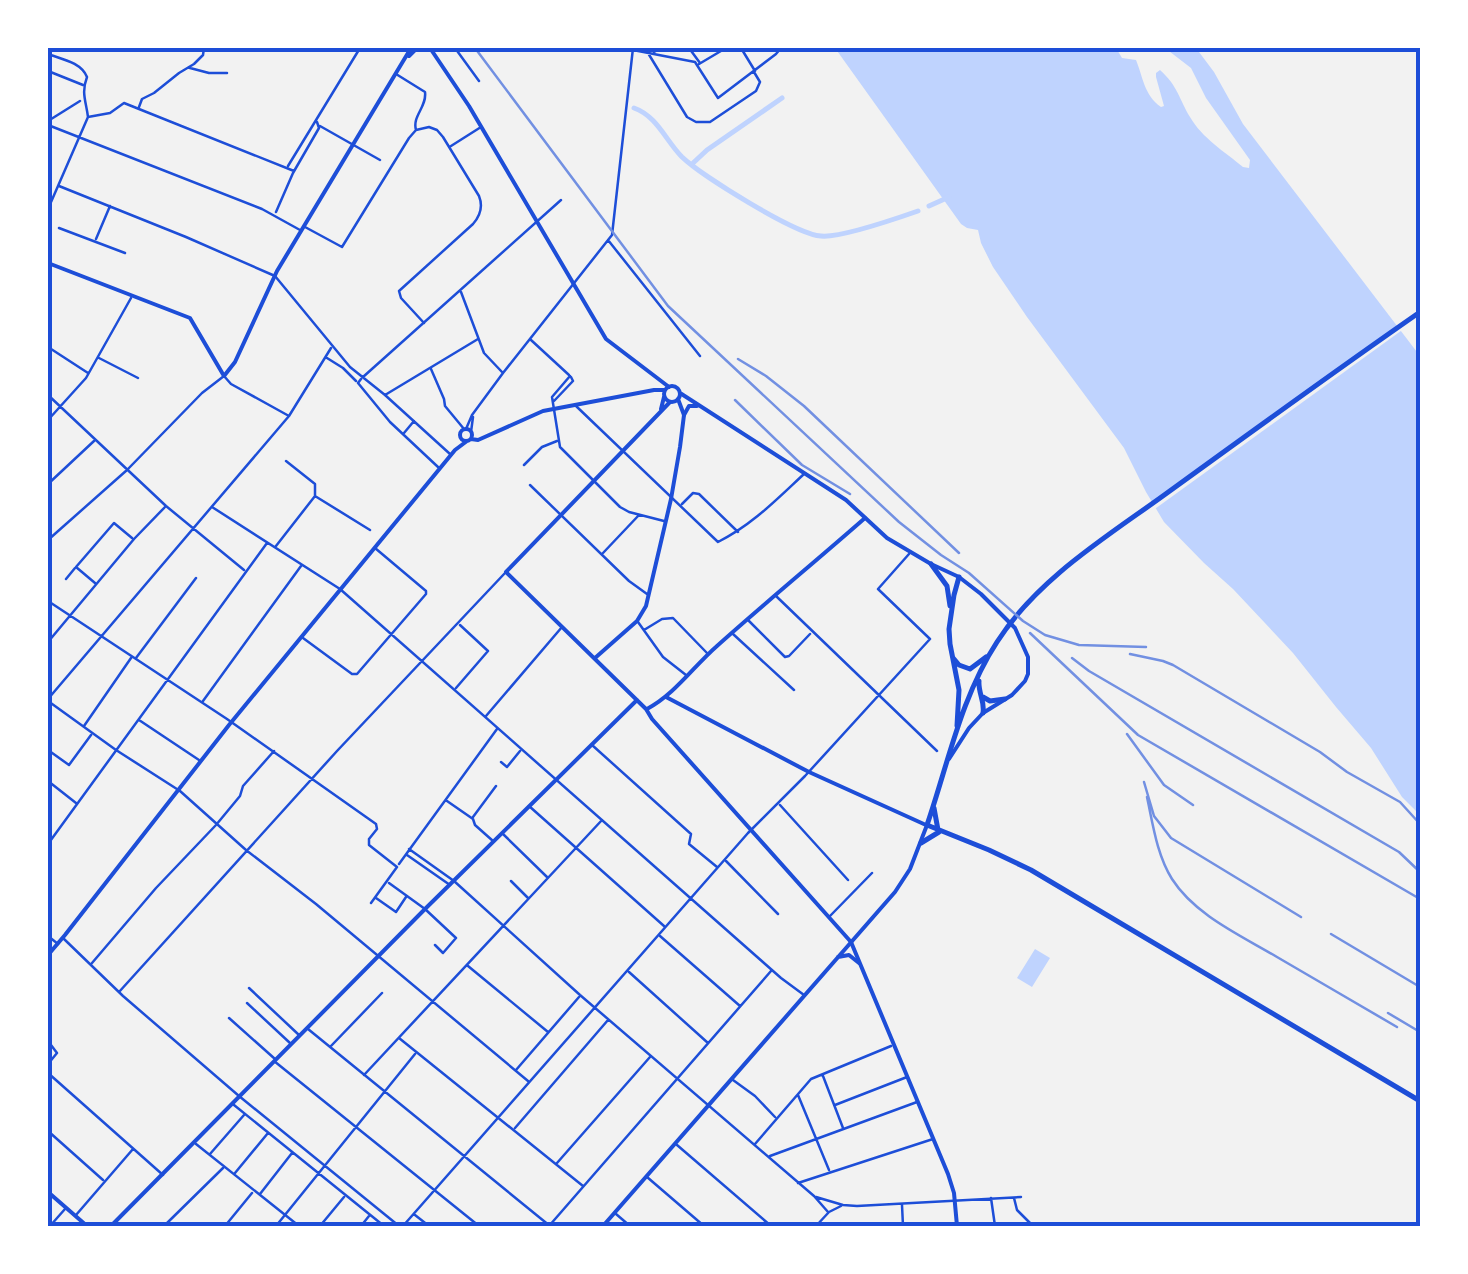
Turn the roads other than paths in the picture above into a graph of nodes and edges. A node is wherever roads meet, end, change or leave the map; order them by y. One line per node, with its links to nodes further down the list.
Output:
1 (204, 48): 14 (street)
2 (360, 48): 28 (street)
3 (421, 48): 21 (main road); 29 (main road)
4 (455, 48): 22 (street)
5 (633, 48): 12 (street); 46 (street)
6 (662, 48): 12 (street)
7 (689, 48): 15 (street)
8 (726, 48): 11 (street)
9 (741, 48): 18 (street)
10 (780, 48): 18 (street)
11 (717, 50): 15 (street)
12 (651, 51): 15 (street); 18 (street)
13 (48, 54): 23 (street)
14 (203, 55): 16 (street); 19 (street)
15 (699, 64): 18 (street)
16 (189, 68): 19 (street); 25 (street)
17 (48, 71): 23 (street)
18 (754, 71)
19 (205, 72): 20 (street)
20 (228, 74)
21 (396, 74): 30 (street); 32 (main road)
22 (479, 81)
23 (84, 86): 24 (street)
24 (83, 99): 26 (street); 27 (street)
25 (138, 108): 26 (street); 35 (street)
26 (88, 117): 31 (street)
27 (48, 123): 31 (street)
28 (317, 123): 32 (street); 35 (street); 36 (street)
29 (481, 127): 33 (street); 42 (main road)
30 (416, 130): 33 (street); 44 (street)
31 (78, 137): 37 (street); 41 (street)
32 (354, 145): 34 (street); 44 (main road)
33 (449, 147): 54 (street)
34 (380, 160)
35 (287, 168): 36 (street)
36 (294, 170): 41 (street)
37 (58, 186): 39 (street); 40 (street)
38 (561, 200): 42 (street)
39 (110, 206): 45 (street); 49 (street)
40 (48, 210)
41 (274, 214): 44 (street)
42 (538, 222): 50 (main road); 51 (street)
43 (59, 228): 45 (street)
44 (302, 228): 49 (main road)
45 (95, 240): 47 (street)
46 (608, 240): 50 (street); 59 (street)
47 (125, 253)
48 (48, 263): 52 (main road)
49 (275, 276): 58 (street); 62 (main road)
50 (574, 284): 56 (street); 68 (main road)
51 (460, 290): 54 (street); 55 (street)
52 (132, 296): 61 (street); 63 (main road)
53 (1420, 312): 143 (main road)
54 (424, 323): 70 (street)
55 (478, 339): 64 (street); 65 (street)
56 (530, 339): 65 (street); 76 (street)
57 (48, 347): 66 (street)
58 (332, 347): 60 (street); 70 (street)
59 (700, 356)
60 (326, 357): 71 (street); 81 (street)
61 (98, 358): 66 (street); 69 (street)
62 (235, 362): 63 (main road); 67 (main road)
63 (218, 364): 67 (main road)
64 (430, 368): 74 (street); 85 (street)
65 (503, 373): 85 (street)
66 (89, 374): 79 (street)
67 (224, 376): 81 (street); 93 (street)
68 (656, 376): 72 (main road); 75 (main road)
69 (138, 378)
70 (362, 378): 71 (street); 74 (street)
71 (358, 382): 84 (street)
72 (652, 391): 75 (main road); 77 (main road)
73 (48, 395): 79 (street)
74 (386, 395): 83 (street)
75 (671, 395): 78 (main road); 80 (main road); 88 (main road)
76 (553, 405): 77 (main road); 85 (main road); 87 (street)
77 (575, 405): 88 (street)
78 (697, 405): 80 (main road); 94 (main road)
79 (60, 407): 82 (street); 86 (street)
80 (684, 415): 98 (main road)
81 (289, 416): 102 (street)
82 (48, 420)
83 (414, 421): 84 (street); 89 (street)
84 (403, 434): 92 (street)
85 (469, 434): 89 (main road); 89 (main road)
86 (96, 440): 93 (street); 96 (street)
87 (558, 441): 91 (street); 95 (street)
88 (624, 451): 95 (main road); 98 (street)
89 (453, 452): 92 (main road)
90 (286, 461): 99 (street)
91 (524, 465)
92 (440, 469): 114 (main road)
93 (126, 470): 101 (street); 110 (street)
94 (805, 473): 105 (main road); 109 (street)
95 (594, 482): 103 (main road); 104 (street)
96 (48, 484)
97 (530, 485): 103 (street)
98 (672, 496): 100 (street); 106 (main road)
99 (314, 497): 108 (street); 113 (street)
100 (681, 505): 109 (street); 109 (street)
101 (166, 506): 107 (street); 111 (street)
102 (212, 507): 107 (street); 112 (street)
103 (561, 515): 116 (street); 121 (main road)
104 (639, 515): 106 (street); 116 (street)
105 (865, 518): 115 (main road); 128 (main road)
106 (665, 521): 127 (main road)
107 (194, 529): 120 (street); 140 (street)
108 (370, 530)
109 (738, 532)
110 (48, 540)
111 (134, 540): 119 (street); 125 (street)
112 (267, 542): 113 (street); 120 (street)
113 (275, 548): 118 (street)
114 (374, 548): 126 (main road); 139 (street)
115 (910, 552): 117 (main road); 155 (street)
116 (602, 554): 127 (street)
117 (931, 564): 122 (main road); 130 (main road)
118 (302, 565): 126 (street); 160 (street)
119 (76, 567): 123 (street); 125 (street)
120 (245, 571): 151 (street)
121 (506, 572): 134 (street); 135 (main road)
122 (959, 577): 130 (main road); 157 (main road)
123 (66, 578)
124 (196, 578): 145 (street)
125 (96, 584): 131 (street)
126 (340, 589): 139 (street); 141 (main road)
127 (649, 594): 133 (main road)
128 (775, 595): 132 (main road); 137 (street)
129 (48, 601): 131 (street)
130 (951, 612): 147 (main road)
131 (70, 615): 140 (street); 142 (street)
132 (747, 618): 137 (street); 138 (main road)
133 (638, 620): 136 (street); 146 (main road)
134 (458, 623): 148 (street); 152 (street)
135 (562, 626): 146 (main road); 163 (street)
136 (644, 630): 144 (street); 150 (street)
137 (812, 632): 155 (street)
138 (732, 633): 144 (main road); 153 (street)
139 (390, 634): 141 (street); 148 (street)
140 (101, 638): 145 (street); 158 (street)
141 (302, 638): 165 (main road)
142 (48, 642)
143 (991, 652): 147 (main road); 149 (main road)
144 (708, 654): 150 (main road)
145 (133, 658): 151 (street); 166 (street)
146 (596, 658): 159 (main road)
147 (952, 658): 168 (main road)
148 (421, 661): 152 (street); 180 (street)
149 (980, 674): 154 (main road); 168 (main road)
150 (687, 676): 156 (main road)
151 (165, 680): 160 (street); 164 (street)
152 (455, 689): 163 (street)
153 (794, 690)
154 (981, 695): 157 (main road); 162 (main road)
155 (878, 696): 174 (street); 179 (street)
156 (666, 697): 161 (main road); 179 (main road)
157 (1005, 699): 162 (main road)
158 (48, 700): 166 (street)
159 (636, 700): 161 (main road); 170 (main road)
160 (202, 703): 165 (street)
161 (646, 709): 194 (main road)
162 (983, 713): 176 (main road)
163 (486, 717): 167 (street)
164 (138, 719): 172 (street); 177 (street)
165 (232, 722): 175 (street); 177 (main road)
166 (83, 727): 169 (street)
167 (498, 728): 173 (street); 185 (street)
168 (958, 729): 176 (main road)
169 (92, 734): 171 (street); 172 (street)
170 (592, 745): 181 (main road); 206 (street)
171 (48, 750)
172 (116, 750): 184 (street); 186 (street)
173 (522, 750): 178 (street); 181 (street)
174 (937, 750)
175 (274, 751): 180 (street); 192 (street)
176 (949, 759): 188 (main road)
177 (202, 761): 184 (main road)
178 (500, 762)
179 (809, 772): 187 (street); 193 (main road)
180 (312, 778): 202 (street); 205 (street)
181 (555, 779): 189 (main road); 191 (street)
182 (48, 780): 186 (street)
183 (496, 786): 190 (street)
184 (180, 791): 192 (street); 225 (main road)
185 (446, 800): 190 (street); 201 (street)
186 (77, 804): 199 (street)
187 (779, 804): 194 (street); 209 (street)
188 (934, 805): 193 (main road); 195 (main road)
189 (529, 806): 196 (main road); 200 (street)
190 (472, 819): 197 (street)
191 (602, 820): 200 (street); 215 (street)
192 (216, 825): 202 (street); 233 (street)
193 (927, 825): 195 (main road); 198 (main road)
194 (751, 830): 204 (street); 220 (main road)
195 (941, 830): 198 (main road); 272 (main road)
196 (502, 833): 197 (main road); 208 (street)
197 (494, 841): 212 (main road)
198 (920, 842): 226 (main road)
199 (48, 844)
200 (576, 848): 208 (street); 222 (street)
201 (410, 849): 203 (street); 212 (street)
202 (246, 850): 230 (street); 238 (street)
203 (406, 854): 205 (street); 212 (street)
204 (725, 860): 206 (street); 219 (street)
205 (397, 866): 211 (street)
206 (718, 868): 215 (street)
207 (872, 874): 220 (street)
208 (548, 878): 216 (street)
209 (848, 880)
210 (510, 881): 216 (street)
211 (387, 882): 213 (street); 214 (street)
212 (452, 883): 218 (main road); 221 (street)
213 (407, 896): 214 (street); 218 (street)
214 (375, 898): 217 (street)
215 (691, 898): 222 (street); 235 (street)
216 (528, 899): 221 (street)
217 (371, 902)
218 (425, 909): 228 (street); 230 (main road)
219 (778, 914)
220 (829, 917): 226 (main road)
221 (502, 927): 234 (street); 240 (street)
222 (666, 927): 223 (street)
223 (658, 934): 236 (street); 244 (street)
224 (48, 936): 227 (street)
225 (63, 938): 227 (main road); 233 (street)
226 (851, 942): 231 (main road); 232 (main road)
227 (58, 944): 229 (main road)
228 (435, 945)
229 (48, 954)
230 (378, 956): 242 (street); 248 (main road)
231 (838, 957): 232 (main road); 241 (main road)
232 (859, 963): 255 (main road)
233 (91, 964): 238 (street)
234 (466, 965): 242 (street); 249 (street)
235 (772, 970): 241 (street); 244 (street)
236 (628, 971): 245 (street); 253 (street)
237 (249, 988): 250 (street)
238 (119, 992): 271 (street)
239 (382, 993): 256 (street)
240 (580, 996): 245 (street); 249 (street)
241 (805, 996): 267 (main road)
242 (433, 1000): 251 (street); 261 (street)
243 (246, 1003): 254 (street)
244 (740, 1006): 253 (street)
245 (595, 1008): 247 (street); 268 (street)
246 (229, 1018): 259 (street)
247 (608, 1019): 258 (street); 282 (street)
248 (307, 1028): 250 (main road); 256 (street)
249 (548, 1032): 261 (street)
250 (300, 1035): 254 (main road)
251 (398, 1038): 257 (street); 263 (street)
252 (48, 1041): 260 (street)
253 (708, 1043): 266 (street)
254 (291, 1044): 259 (main road)
255 (893, 1045): 264 (street); 265 (main road)
256 (330, 1048): 263 (street)
257 (416, 1052): 269 (street); 278 (street)
258 (651, 1056): 266 (street); 295 (street)
259 (274, 1060): 271 (main road); 280 (street)
260 (48, 1064)
261 (516, 1070): 268 (street)
262 (48, 1074): 290 (street)
263 (364, 1074): 269 (street)
264 (823, 1074): 270 (street); 276 (street)
265 (907, 1077): 273 (main road); 276 (street)
266 (676, 1079): 275 (street); 305 (street)
267 (732, 1079): 275 (main road); 279 (street)
268 (530, 1083): 278 (street)
269 (384, 1092): 280 (street); 294 (street)
270 (798, 1094): 279 (street); 285 (street)
271 (239, 1096): 274 (main road); 296 (street)
272 (1420, 1101)
273 (918, 1102): 281 (street); 286 (main road)
274 (232, 1104): 277 (street); 287 (main road)
275 (708, 1105): 288 (main road); 289 (street)
276 (835, 1106): 281 (street)
277 (245, 1114): 284 (street); 292 (street)
278 (499, 1118): 282 (street); 294 (street)
279 (777, 1119): 289 (street)
280 (354, 1128): 296 (street); 307 (street)
281 (843, 1128): 285 (street)
282 (513, 1129): 295 (street)
283 (48, 1131): 303 (street)
284 (268, 1132): 291 (street); 300 (street)
285 (816, 1138): 293 (street); 298 (street)
286 (933, 1138): 298 (street); 315 (main road)
287 (195, 1142): 292 (street); 301 (main road)
288 (676, 1144): 302 (main road); 343 (street)
289 (754, 1145): 293 (street)
290 (134, 1148): 301 (street); 303 (street)
291 (292, 1152): 299 (street); 309 (street)
292 (210, 1155): 297 (street)
293 (768, 1156): 304 (street)
294 (465, 1157): 307 (street); 339 (street)
295 (556, 1164): 305 (street)
296 (324, 1166): 299 (street); 336 (street)
297 (224, 1167): 300 (street); 329 (street)
298 (830, 1172): 304 (street)
299 (319, 1173): 310 (street); 324 (street)
300 (234, 1174): 306 (street)
301 (163, 1175): 328 (main road)
302 (646, 1176): 320 (main road); 342 (street)
303 (105, 1182): 323 (street)
304 (797, 1183): 311 (street)
305 (583, 1186): 339 (street)
306 (254, 1190): 309 (street); 330 (street)
307 (434, 1191): 321 (street); 338 (street)
308 (48, 1192): 318 (main road)
309 (259, 1195): 324 (street)
310 (346, 1195): 322 (street); 333 (street)
311 (814, 1196): 317 (street); 319 (street)
312 (1022, 1196): 313 (street)
313 (1014, 1197): 314 (street); 349 (street)
314 (990, 1198): 315 (street); 348 (street)
315 (954, 1200): 316 (street); 347 (main road)
316 (902, 1204): 317 (street); 346 (street)
317 (842, 1205): 319 (street)
318 (66, 1208): 323 (main road); 326 (street)
319 (828, 1212): 325 (street)
320 (614, 1213): 340 (main road); 341 (street)
321 (414, 1214): 336 (street); 337 (street)
322 (370, 1215): 334 (street); 335 (street)
323 (75, 1216): 327 (main road)
324 (285, 1216): 331 (street); 332 (street)
325 (824, 1217): 344 (street); 345 (street)
326 (50, 1226)
327 (87, 1226)
328 (111, 1226)
329 (164, 1226)
330 (225, 1226)
331 (276, 1226)
332 (299, 1226)
333 (320, 1226)
334 (361, 1226)
335 (384, 1226)
336 (401, 1226)
337 (430, 1226)
338 (479, 1226)
339 (550, 1226)
340 (603, 1226)
341 (630, 1226)
342 (704, 1226)
343 (771, 1226)
344 (816, 1226)
345 (824, 1226)
346 (903, 1226)
347 (957, 1226)
348 (995, 1226)
349 (1033, 1226)

